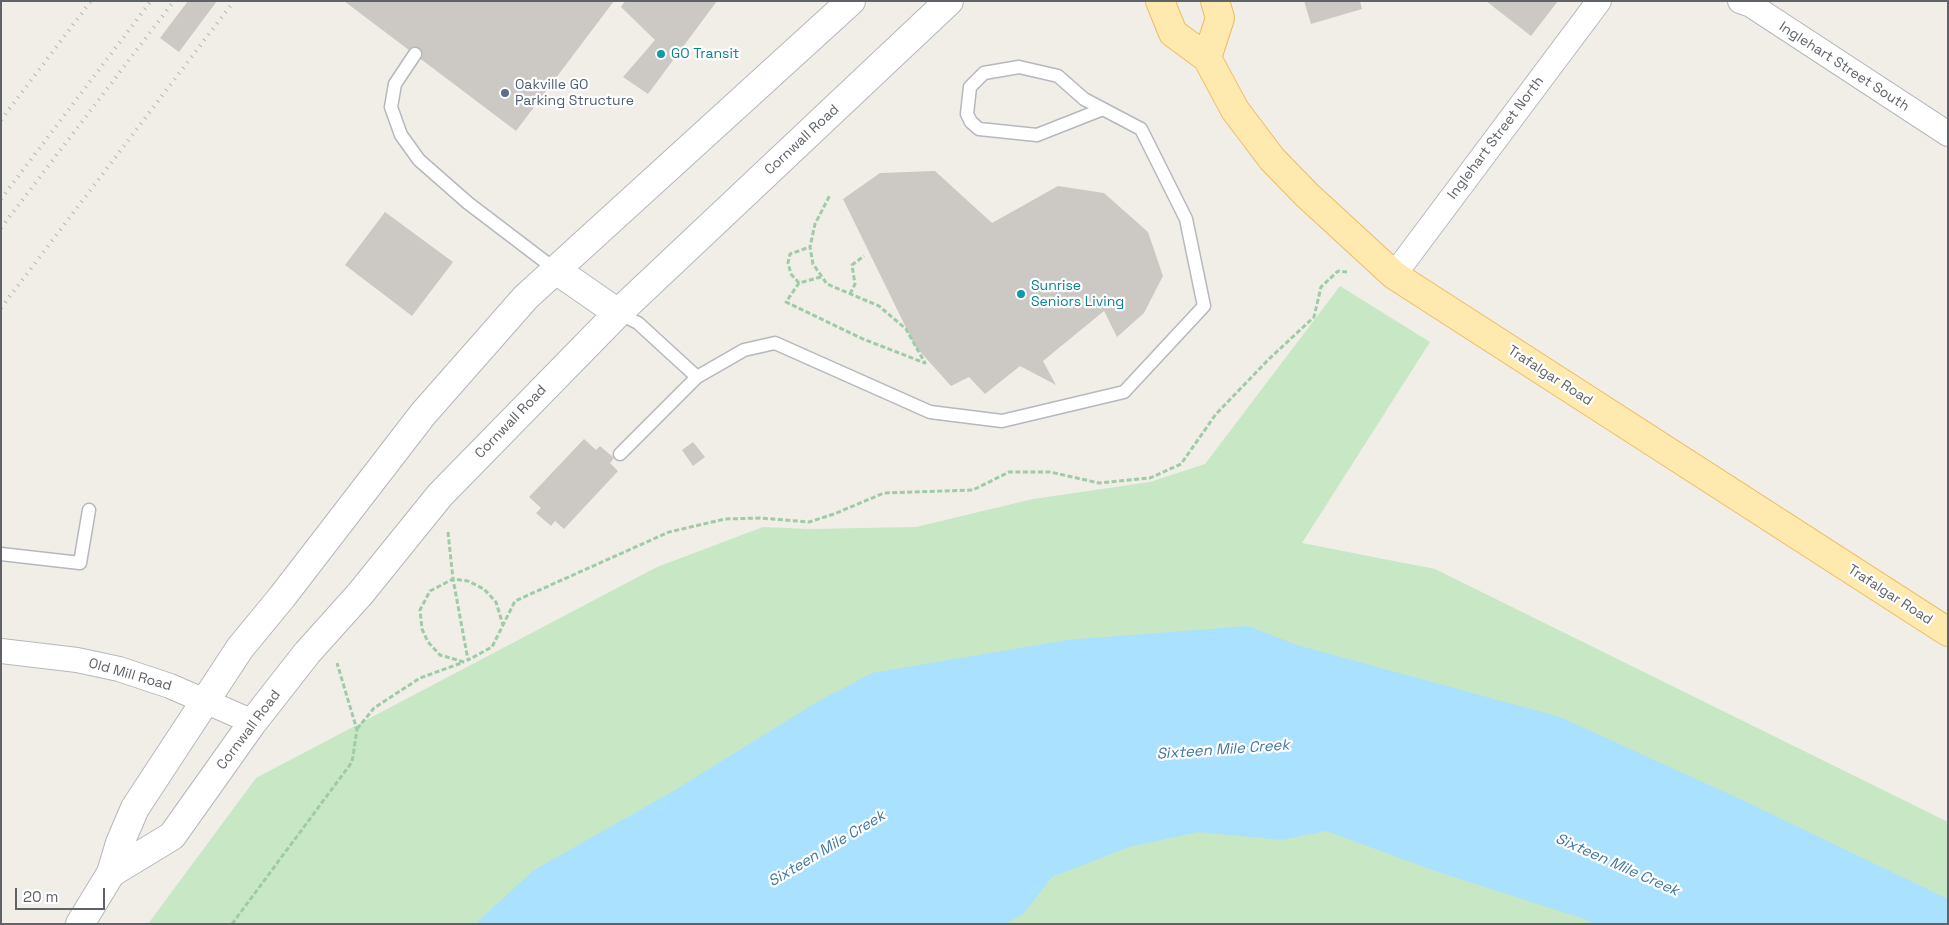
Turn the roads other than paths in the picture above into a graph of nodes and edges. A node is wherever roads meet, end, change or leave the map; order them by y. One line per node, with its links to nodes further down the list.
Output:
1 (851, 1): 11 (main road, Cornwall Road)
2 (949, 1): 13 (main road, Cornwall Road)
3 (1160, 1): 8 (main road, Trafalgar Road)
4 (1215, 1): 8 (main road)
5 (1598, 1): 12 (street, Inglehart Street North)
6 (1740, 1): 10 (street, Inglehart Street South)
7 (415, 54): 11 (lane)
8 (1207, 58): 12 (main road, Trafalgar Road)
9 (1103, 109): 9 (lane); 14 (lane)
10 (1948, 134)
11 (556, 270): 13 (main road); 20 (main road, Cornwall Road)
12 (1394, 275): 18 (main road, Trafalgar Road)
13 (618, 314): 14 (lane); 21 (main road, Cornwall Road)
14 (697, 377): 15 (lane)
15 (620, 454)
16 (90, 510): 17 (lane)
17 (1, 554)
18 (1948, 632)
19 (1, 651): 20 (street, Old Mill Road)
20 (204, 701): 21 (street, Old Mill Road); 22 (main road, Cornwall Road)
21 (253, 722): 22 (main road, Cornwall Road)
22 (111, 873): 23 (main road, Cornwall Road)
23 (80, 924)

